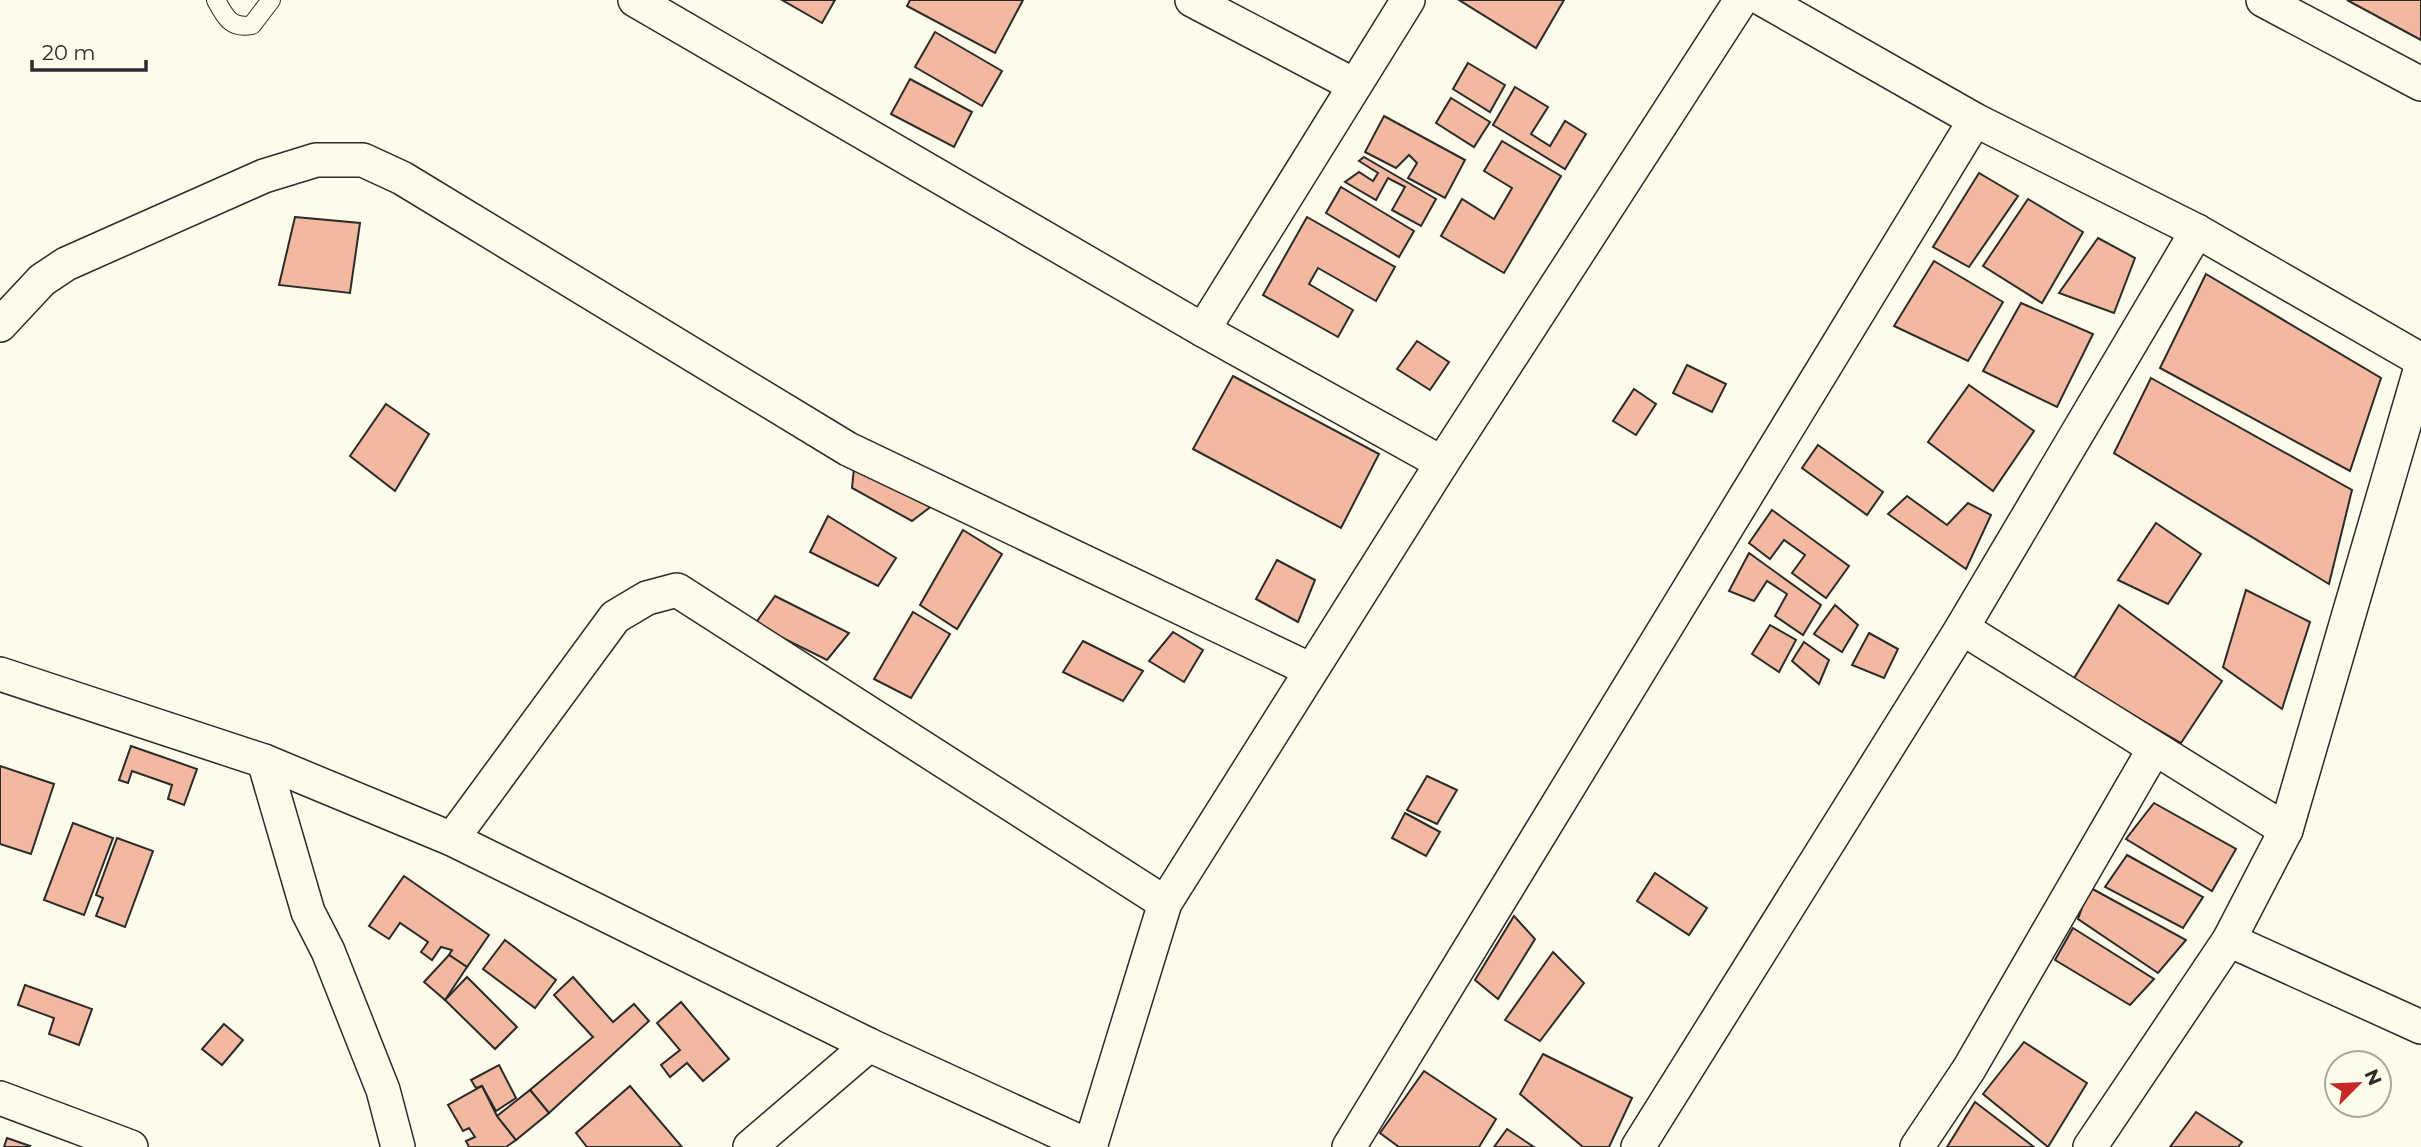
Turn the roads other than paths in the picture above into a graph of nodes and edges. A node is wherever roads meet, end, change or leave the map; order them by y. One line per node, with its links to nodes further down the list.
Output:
1 (216, 0): 2 (lane)
2 (271, 0)
3 (635, 0): 14 (street)
4 (1192, 0): 10 (street)
5 (1408, 0): 10 (street)
6 (1741, 0): 17 (street)
7 (1764, 0): 11 (street)
8 (2263, 0): 9 (street)
9 (2421, 84)
10 (1354, 85): 14 (street)
11 (1975, 120): 12 (street); 34 (street)
12 (2197, 231): 15 (street); 18 (street)
13 (0, 325): 19 (street)
14 (1203, 330): 17 (street)
15 (2421, 360)
16 (2421, 367): 23 (street)
17 (1441, 463): 19 (street)
18 (1962, 628): 21 (street); 35 (street)
19 (1311, 670): 25 (street)
20 (0, 674): 22 (street)
21 (2154, 749): 23 (street); 36 (street)
22 (264, 761): 24 (street); 31 (street)
23 (2286, 830): 26 (street)
24 (452, 839): 25 (street); 28 (street)
25 (1165, 903): 33 (street)
26 (2230, 940): 27 (street); 37 (street)
27 (2421, 1027)
28 (869, 1045): 32 (street); 33 (street)
29 (0, 1098): 30 (street)
30 (131, 1147)
31 (398, 1147)
32 (750, 1147)
33 (1091, 1147)
34 (1349, 1147)
35 (1638, 1147)
36 (1917, 1147)
37 (2090, 1147)

